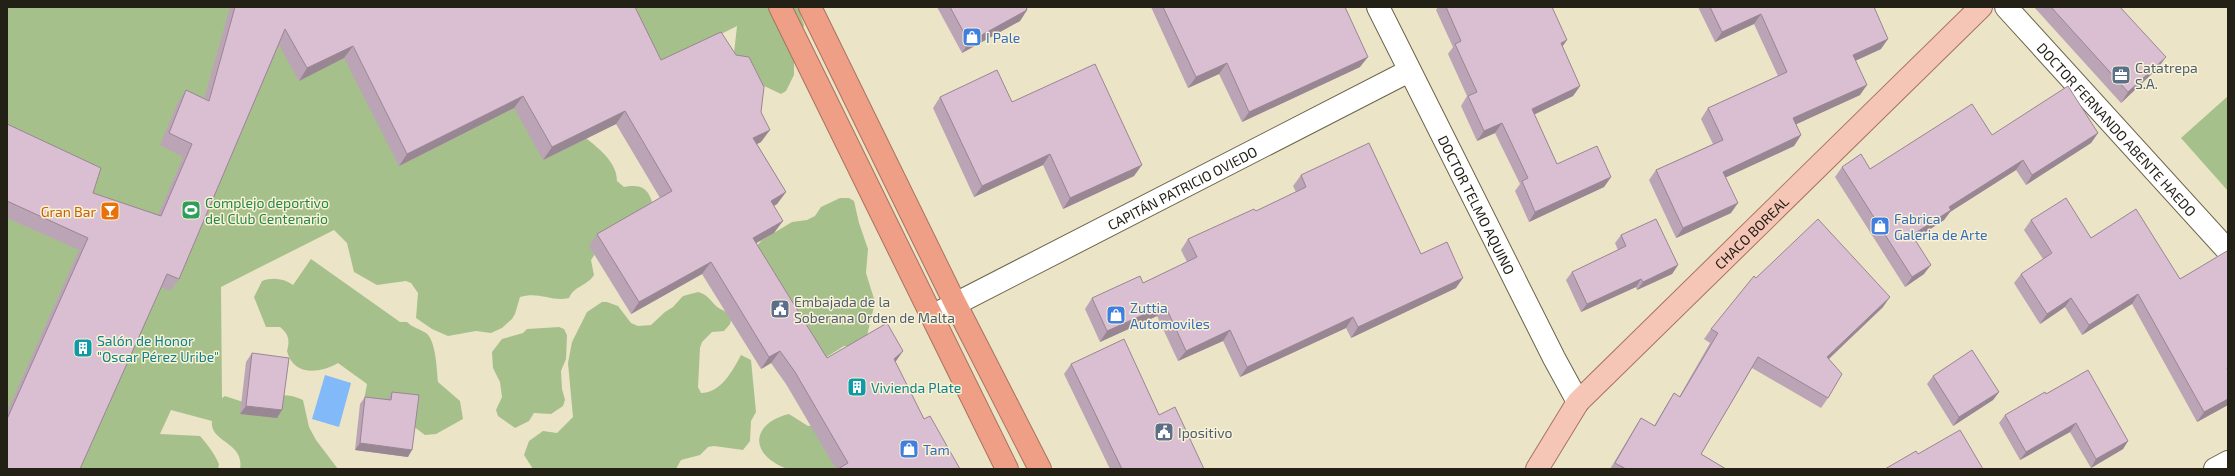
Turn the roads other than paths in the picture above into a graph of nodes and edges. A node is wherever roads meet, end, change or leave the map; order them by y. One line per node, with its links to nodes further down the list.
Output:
1 (780, 7): 9 (highway)
2 (810, 7): 8 (highway)
3 (1378, 7): 6 (street, DOCTOR TELMO AQUINO)
4 (1981, 7): 10 (main road, CHACO BOREAL)
5 (2006, 7): 7 (street, DOCTOR FERNANDO ABENTE HAEDO)
6 (1409, 71): 8 (street, CAPITÁN PATRICIO OVIEDO); 10 (street, DOCTOR TELMO AQUINO)
7 (2228, 251)
8 (956, 303): 9 (street, CAPITÁN PATRICIO OVIEDO); 14 (highway)
9 (932, 316): 13 (highway)
10 (1578, 402): 12 (main road, CHACO BOREAL)
11 (2228, 462): 15 (street)
12 (1539, 468)
13 (1007, 469)
14 (1040, 469)
15 (2215, 469)

